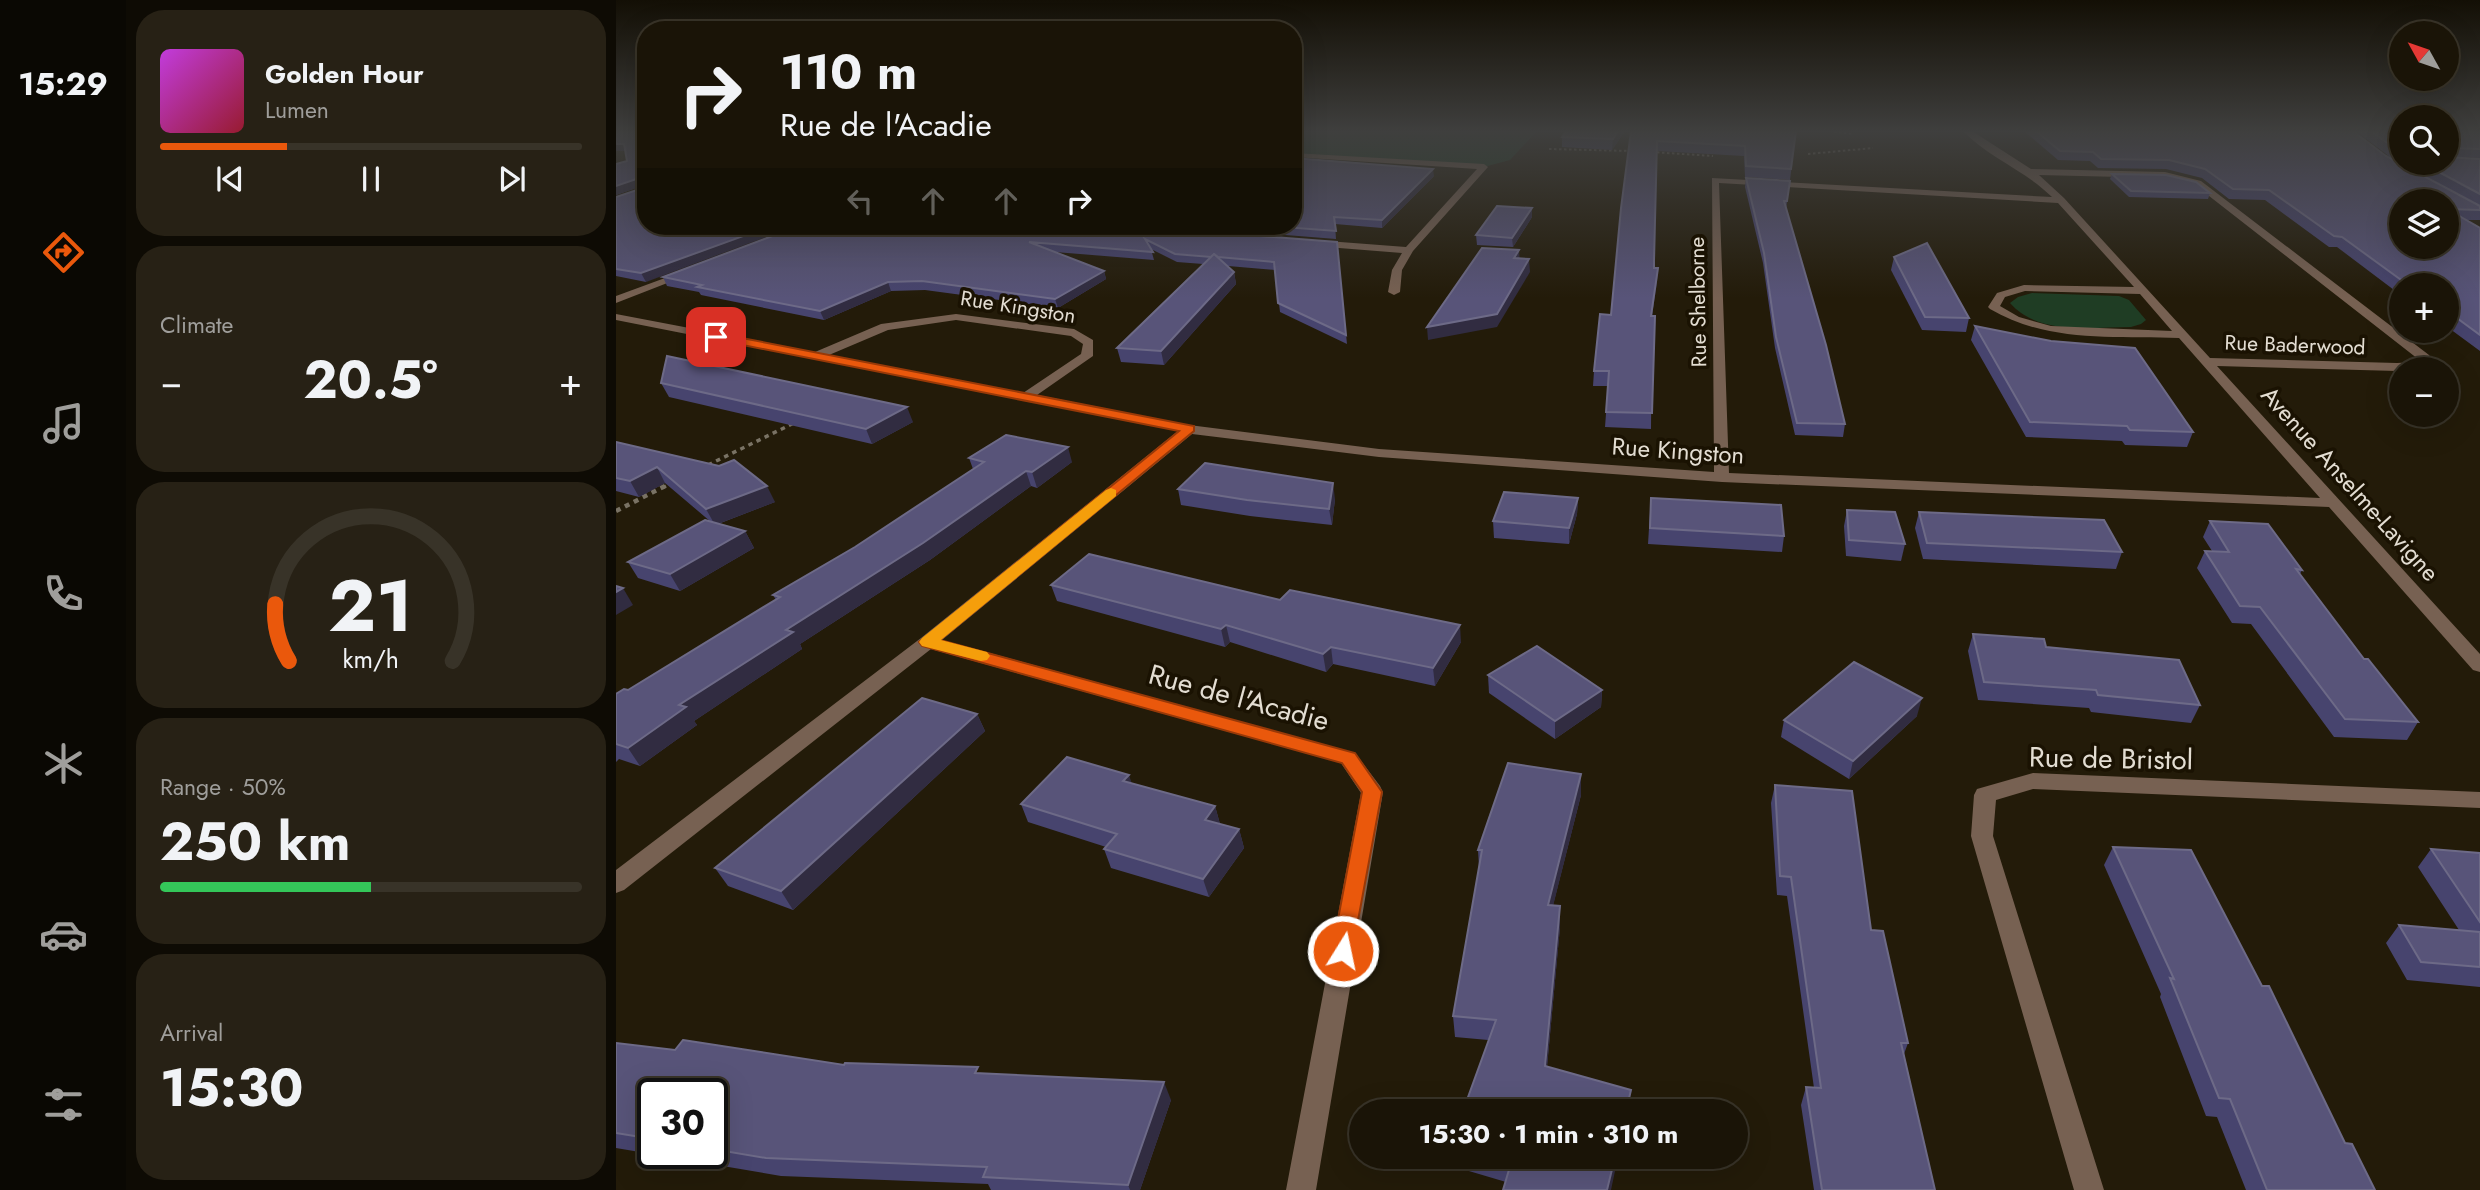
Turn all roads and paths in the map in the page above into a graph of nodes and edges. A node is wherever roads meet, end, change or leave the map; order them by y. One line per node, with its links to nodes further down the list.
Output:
1 (1466, 187): 8 (street)
2 (1714, 187): 21 (street, Rue Shelborne)
3 (1827, 187): 6 (street, Rue Shelborne)
4 (2046, 187): 6 (street, Avenue Anselme-Lavigne)
5 (2203, 187): 16 (street, Rue Baderwood)
6 (2061, 200): 10 (street, Avenue Anselme-Lavigne)
7 (1301, 242): 8 (street)
8 (1409, 250): 11 (street)
9 (697, 269): 12 (street)
10 (2143, 291): 14 (street, Avenue Anselme-Lavigne); 14 (street)
11 (1394, 292)
12 (616, 300)
13 (616, 317): 15 (street, Rue Kingston)
14 (2183, 335): 16 (street, Avenue Anselme-Lavigne)
15 (817, 356): 17 (street, Rue Kingston); 17 (street, Rue Kingston)
16 (2207, 362): 23 (street, Avenue Anselme-Lavigne)
17 (1025, 397): 19 (street, Rue Kingston)
18 (800, 420): 20 (path)
19 (1189, 429): 21 (street, Rue Kingston); 25 (street)
20 (702, 468)
21 (1722, 477): 23 (street, Rue Kingston)
22 (677, 481): 24 (path)
23 (2334, 503): 26 (street, Avenue Anselme-Lavigne)
24 (616, 511)
25 (928, 642): 28 (street); 29 (street, Rue de l'Acadie)
26 (2480, 666)
27 (2480, 800): 30 (street, Rue de Bristol)
28 (616, 883)
29 (1301, 1190)
30 (2089, 1190)

